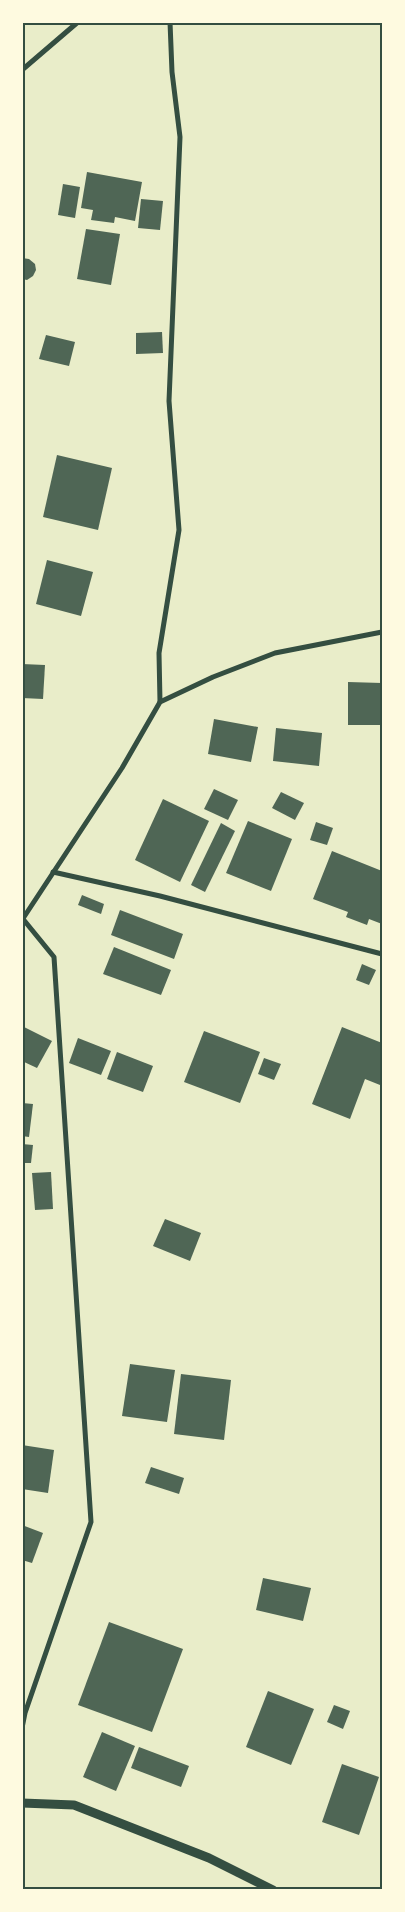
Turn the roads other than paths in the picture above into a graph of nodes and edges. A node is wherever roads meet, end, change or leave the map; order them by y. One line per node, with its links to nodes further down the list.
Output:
1 (78, 22): 3 (street)
2 (170, 22): 5 (street)
3 (22, 70)
4 (382, 632): 5 (street)
5 (160, 702): 6 (street)
6 (54, 872): 7 (street); 8 (street)
7 (23, 919): 9 (street)
8 (382, 954)
9 (22, 1728)
10 (22, 1803): 11 (street)
11 (273, 1890)

